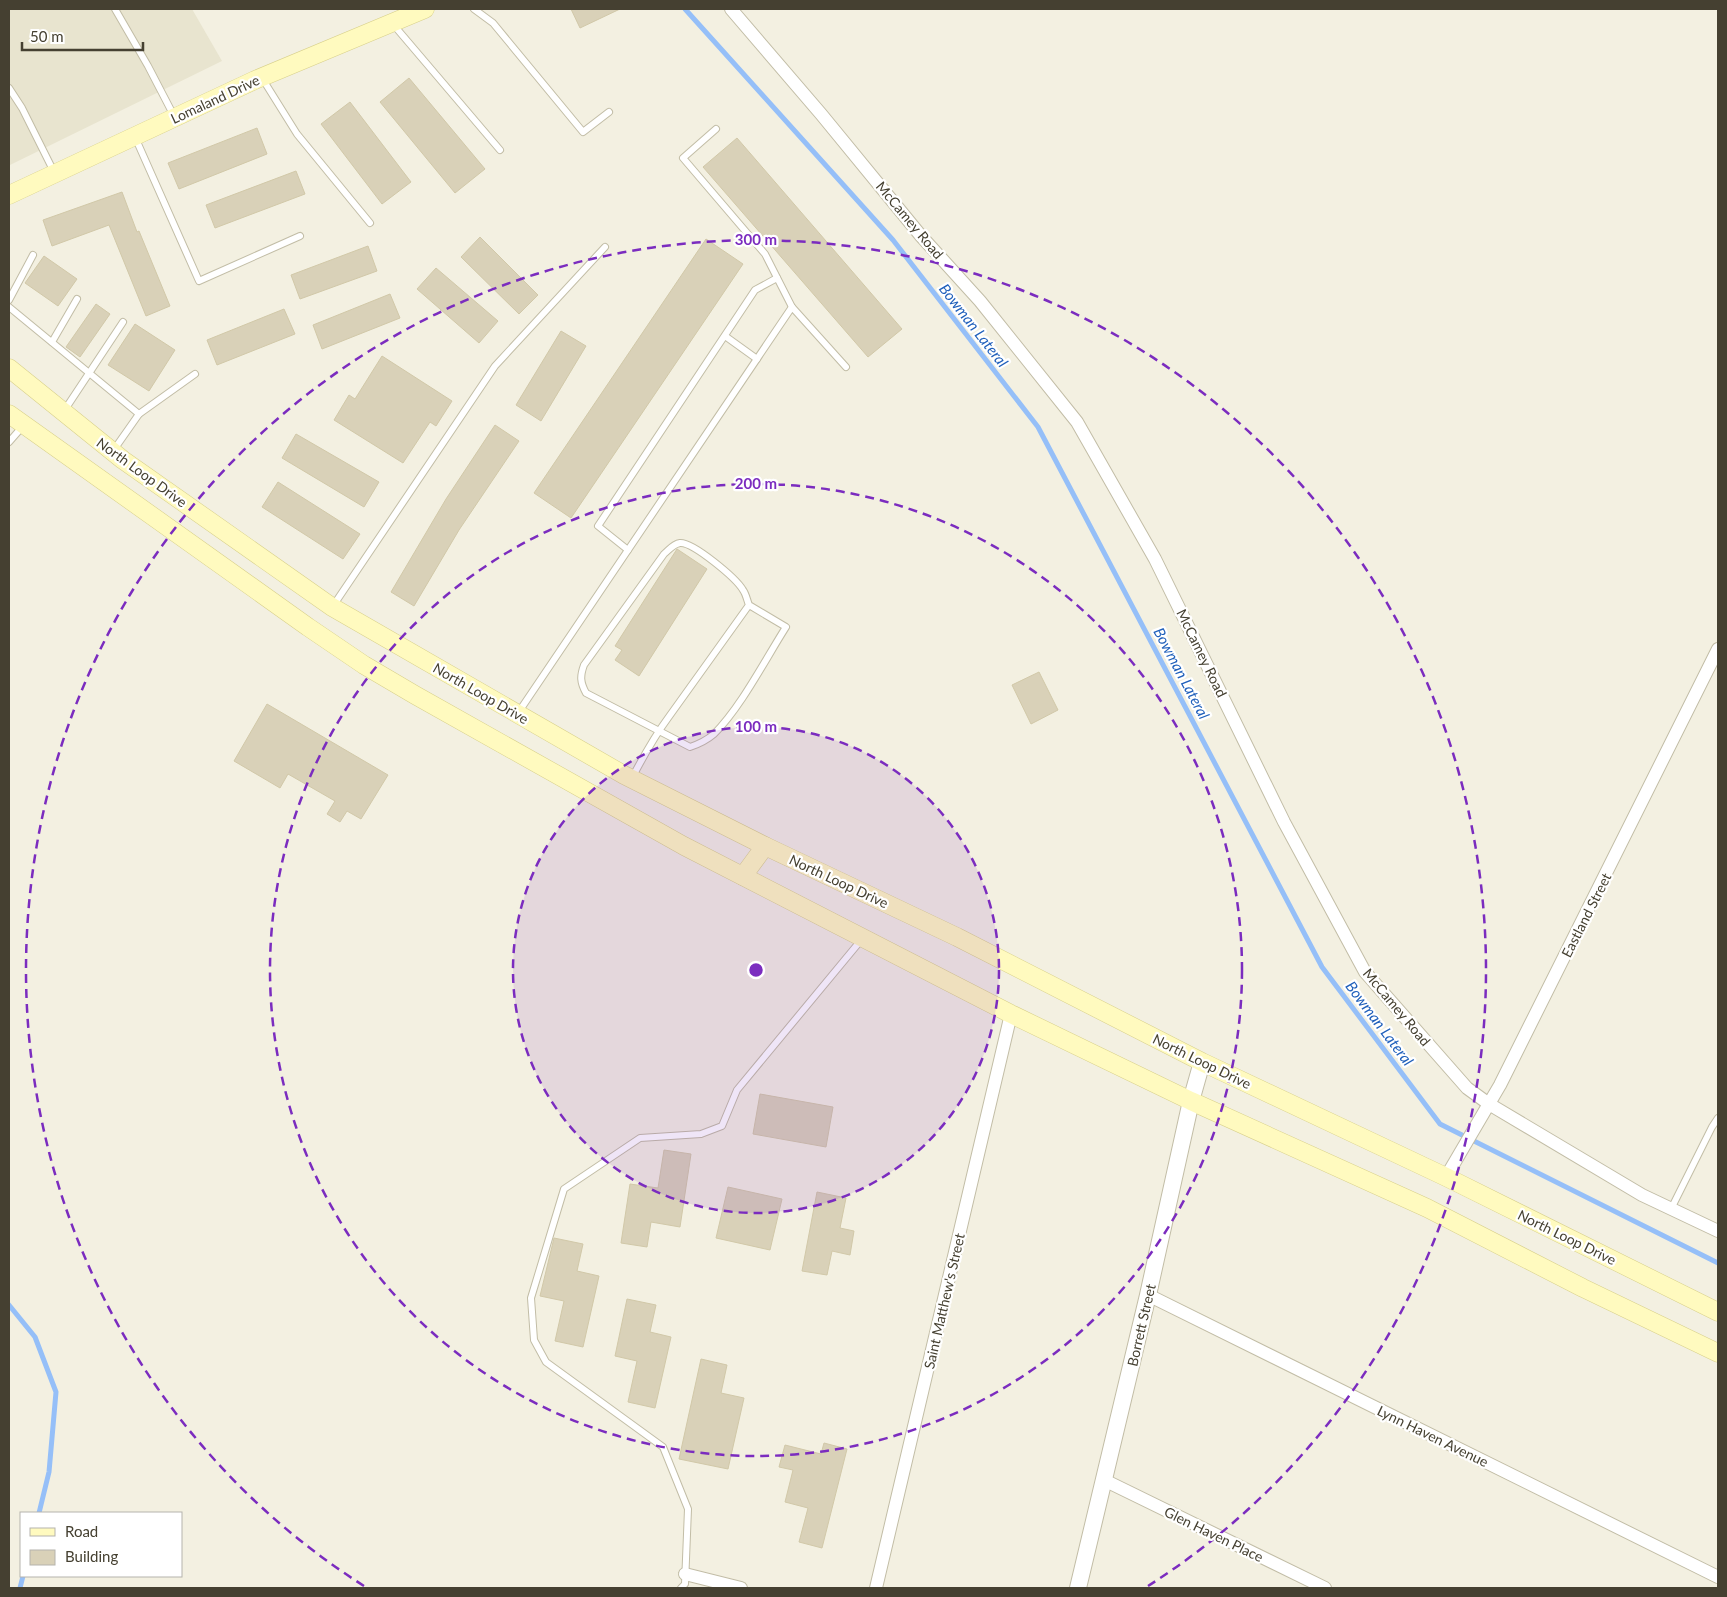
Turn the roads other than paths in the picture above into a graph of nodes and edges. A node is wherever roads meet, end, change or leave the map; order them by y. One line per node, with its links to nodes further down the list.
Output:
1 (115, 9): 9 (lane)
2 (425, 9): 5 (main road, Lomaland Drive)
3 (474, 9): 8 (lane)
4 (730, 9): 51 (street, McCamey Road)
5 (392, 22): 6 (main road, Lomaland Drive); 12 (lane)
6 (262, 77): 9 (main road, Lomaland Drive); 15 (lane)
7 (9, 88): 13 (lane)
8 (609, 112)
9 (175, 117): 11 (main road, Lomaland Drive)
10 (716, 129): 19 (lane)
11 (134, 136): 13 (main road, Lomaland Drive); 16 (lane)
12 (500, 150)
13 (55, 173): 14 (main road, Lomaland Drive)
14 (9, 195)
15 (370, 223)
16 (300, 236)
17 (605, 248): 40 (lane)
18 (34, 255): 21 (lane)
19 (777, 278): 23 (lane); 25 (lane)
20 (77, 299): 26 (lane)
21 (9, 300)
22 (9, 307): 26 (lane)
23 (792, 307): 27 (lane); 28 (lane)
24 (123, 322): 30 (lane)
25 (724, 336): 27 (lane); 38 (lane)
26 (52, 342): 30 (lane)
27 (757, 359): 38 (lane)
28 (846, 367)
29 (9, 368): 32 (main road, North Loop Drive)
30 (89, 373): 32 (lane); 34 (lane)
31 (195, 374): 34 (lane)
32 (63, 412): 37 (main road, North Loop Drive)
33 (9, 414): 35 (main road, North Loop Drive)
34 (139, 414): 37 (lane)
35 (24, 425): 36 (lane); 46 (main road, North Loop Drive)
36 (9, 442)
37 (112, 452): 40 (main road, North Loop Drive)
38 (628, 550): 42 (lane)
39 (749, 605): 43 (lane); 43 (lane); 43 (lane)
40 (332, 607): 42 (main road, North Loop Drive)
41 (1718, 649): 51 (street, Eastland Street)
42 (518, 714): 44 (main road, North Loop Drive)
43 (659, 731): 44 (lane)
44 (632, 779): 45 (main road, North Loop Drive)
45 (765, 846): 46 (main road); 49 (main road, North Loop Drive)
46 (742, 876): 47 (main road, North Loop Drive)
47 (863, 938): 48 (main road, North Loop Drive); 60 (lane)
48 (1011, 1014): 50 (main road, North Loop Drive); 64 (street, Saint Matthew's Street)
49 (1202, 1062): 50 (street, Borrett Street); 53 (main road, North Loop Drive)
50 (1191, 1101): 56 (street, Borrett Street); 58 (main road, North Loop Drive)
51 (1486, 1109): 53 (street, Eastland Street); 54 (street, McCamey Road)
52 (1718, 1118): 54 (lane)
53 (1446, 1177): 57 (main road, North Loop Drive)
54 (1671, 1209): 55 (street, McCamey Road)
55 (1718, 1231)
56 (1148, 1295): 59 (street, Borrett Street); 61 (street, Lynn Haven Avenue)
57 (1718, 1312)
58 (1718, 1353)
59 (1104, 1480): 65 (street, Borrett Street); 66 (street, Glen Haven Place)
60 (685, 1574): 62 (lane); 63 (street)
61 (1718, 1577)
62 (681, 1588)
63 (740, 1588)
64 (876, 1588)
65 (1078, 1588)
66 (1325, 1588)

